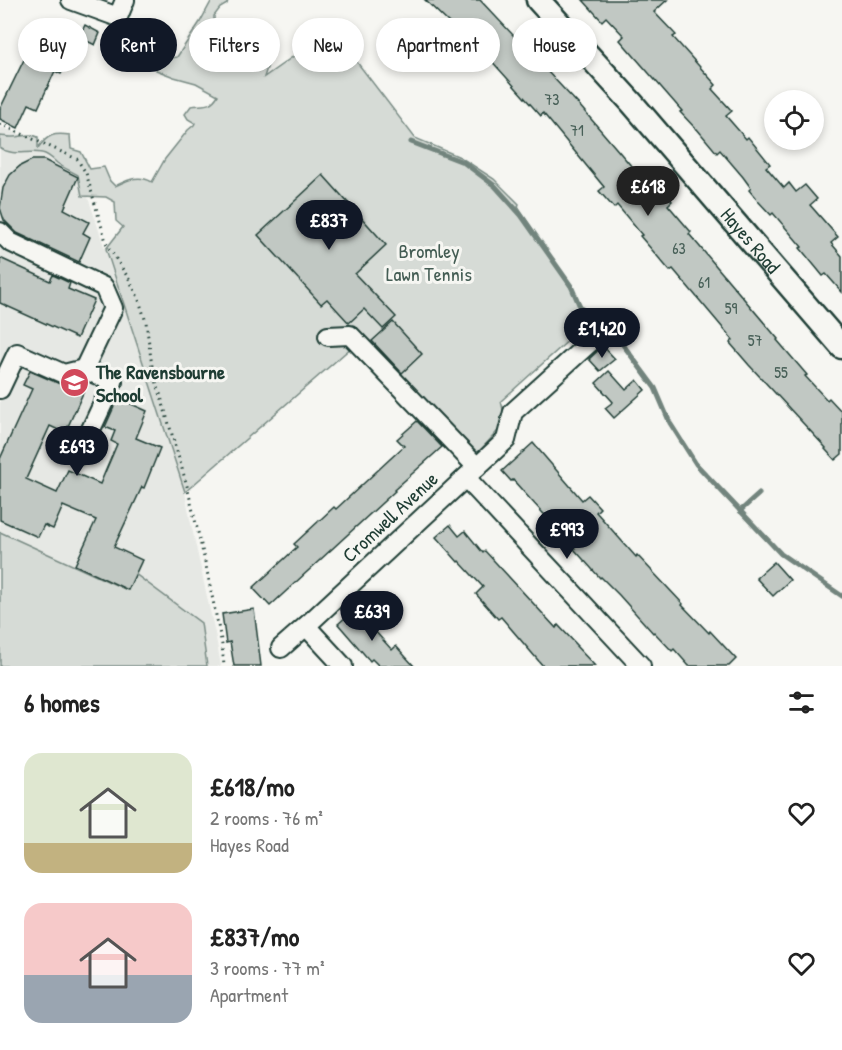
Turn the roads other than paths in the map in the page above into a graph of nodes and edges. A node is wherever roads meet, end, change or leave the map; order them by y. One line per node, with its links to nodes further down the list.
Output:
1 (71, 0): 2 (street)
2 (126, 0)
3 (538, 0): 7 (main road, Hayes Road)
4 (5, 237): 8 (street)
5 (328, 336): 11 (street)
6 (596, 337): 11 (street, Cromwell Avenue)
7 (842, 347)
8 (84, 369): 9 (street); 10 (street)
9 (0, 389)
10 (79, 455)
11 (472, 473): 12 (street, Cromwell Avenue); 15 (street)
12 (306, 626): 13 (street, Cromwell Avenue); 14 (street)
13 (281, 648)
14 (343, 666)
15 (641, 666)

